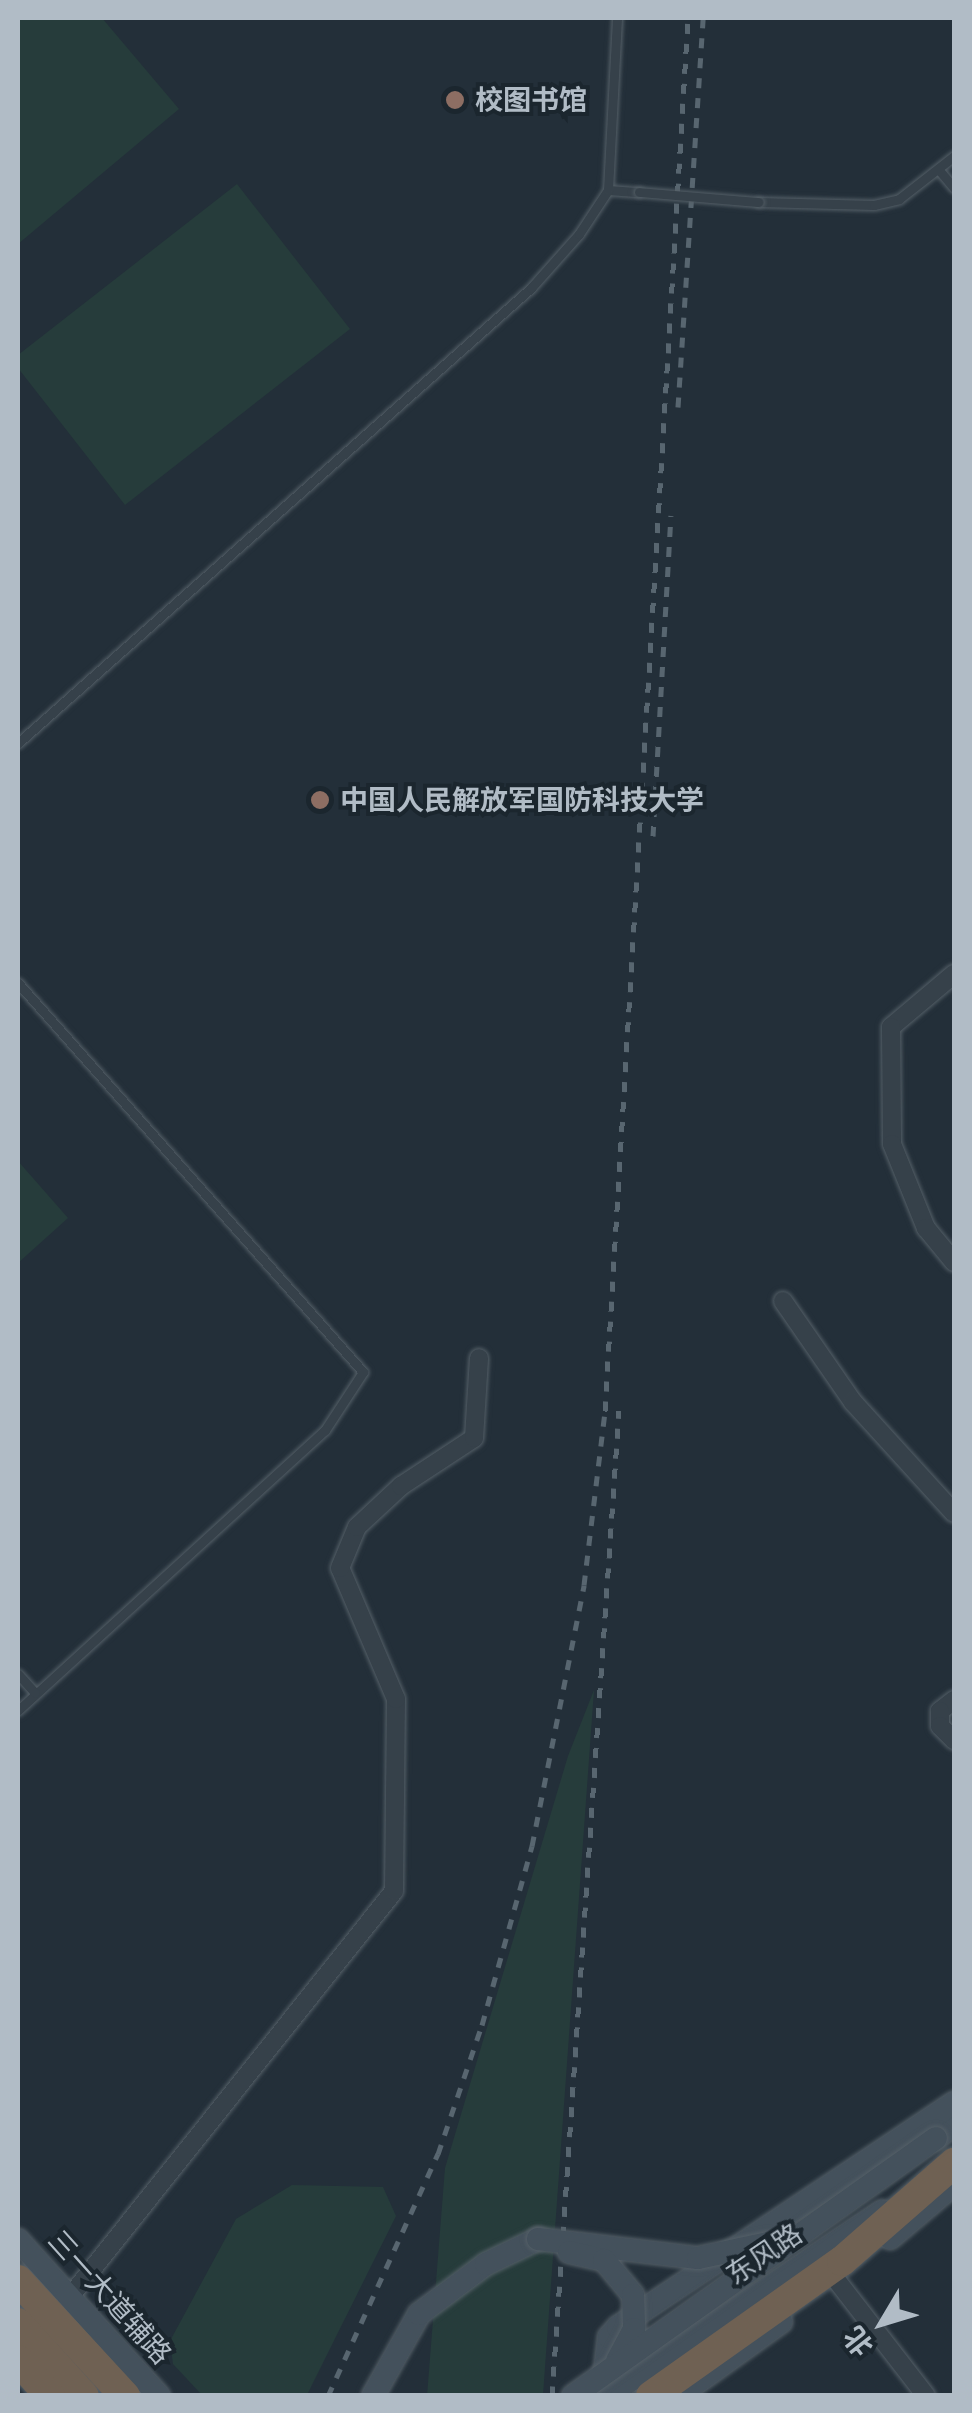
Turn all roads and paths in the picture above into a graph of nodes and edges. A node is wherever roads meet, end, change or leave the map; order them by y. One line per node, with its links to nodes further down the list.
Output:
1 (617, 18): 5 (lane)
2 (954, 156): 3 (lane)
3 (939, 170): 4 (lane); 5 (lane, bridge)
4 (954, 188)
5 (608, 190): 6 (lane)
6 (18, 742)
7 (954, 974): 9 (street)
8 (18, 984): 14 (lane)
9 (954, 1262)
10 (783, 1300): 12 (street)
11 (479, 1358): 26 (street)
12 (954, 1513)
13 (18, 1674): 14 (lane)
14 (35, 1694): 16 (lane)
15 (954, 1700): 17 (street)
16 (18, 1710)
17 (954, 1740)
18 (954, 2103): 29 (street)
19 (945, 2132): 21 (street, bridge)
20 (954, 2162): 29 (street, 东风路); 37 (highway)
21 (874, 2180): 23 (street, bridge); 29 (street, bridge)
22 (954, 2184): 25 (street)
23 (540, 2246): 29 (street, bridge); 34 (street); 35 (street)
24 (20, 2253): 26 (street, 三一大道辅路); 32 (highway)
25 (838, 2282): 38 (street); 39 (street)
26 (70, 2296): 33 (street, 三一大道辅路)
27 (18, 2323): 31 (highway)
28 (18, 2360): 30 (highway)
29 (605, 2388): 36 (street, bridge)
30 (50, 2396)
31 (84, 2396)
32 (125, 2396)
33 (158, 2396)
34 (373, 2396)
35 (387, 2396)
36 (574, 2396)
37 (651, 2396)
38 (678, 2396)
39 (926, 2396)

